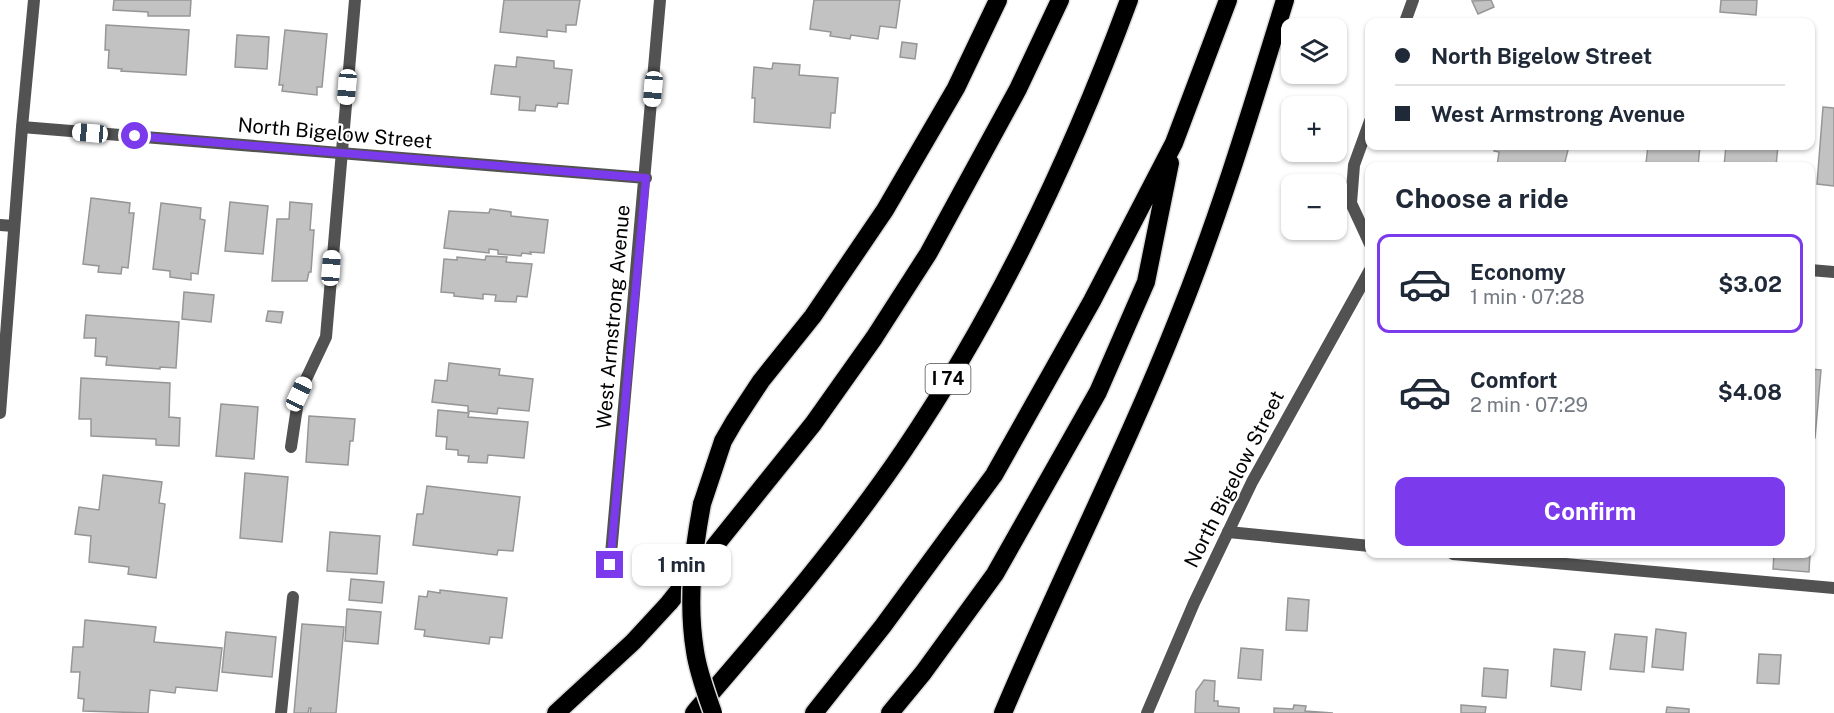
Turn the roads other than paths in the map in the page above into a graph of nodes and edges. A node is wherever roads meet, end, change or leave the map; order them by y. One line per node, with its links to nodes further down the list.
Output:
1 (34, 0): 11 (street)
2 (355, 0): 14 (street)
3 (660, 0): 15 (street, West Armstrong Avenue)
4 (998, 0): 33 (highway, bridge)
5 (1060, 0): 31 (highway)
6 (1129, 0): 32 (highway, I 74)
7 (1228, 0): 13 (highway)
8 (1286, 0): 36 (highway)
9 (1413, 0): 10 (street)
10 (1406, 18)
11 (22, 127): 14 (street, North Bigelow Street); 17 (street)
12 (1365, 135): 18 (street)
13 (1173, 142): 34 (highway); 35 (highway)
14 (340, 153): 15 (street, North Bigelow Street); 23 (street)
15 (646, 178): 27 (street, West Armstrong Avenue)
16 (0, 225): 17 (street)
17 (14, 226): 22 (street)
18 (1365, 233)
19 (1815, 270): 20 (street)
20 (1834, 272)
21 (1365, 279): 24 (street, North Bigelow Street)
22 (0, 414)
23 (291, 447)
24 (1228, 532): 25 (street); 37 (street, North Bigelow Street)
25 (1365, 546)
26 (1498, 558): 28 (street)
27 (610, 565)
28 (1834, 588)
29 (293, 597): 30 (street)
30 (281, 713)
31 (556, 713)
32 (694, 713)
33 (713, 713)
34 (814, 713)
35 (890, 713)
36 (1004, 713)
37 (1147, 713)

